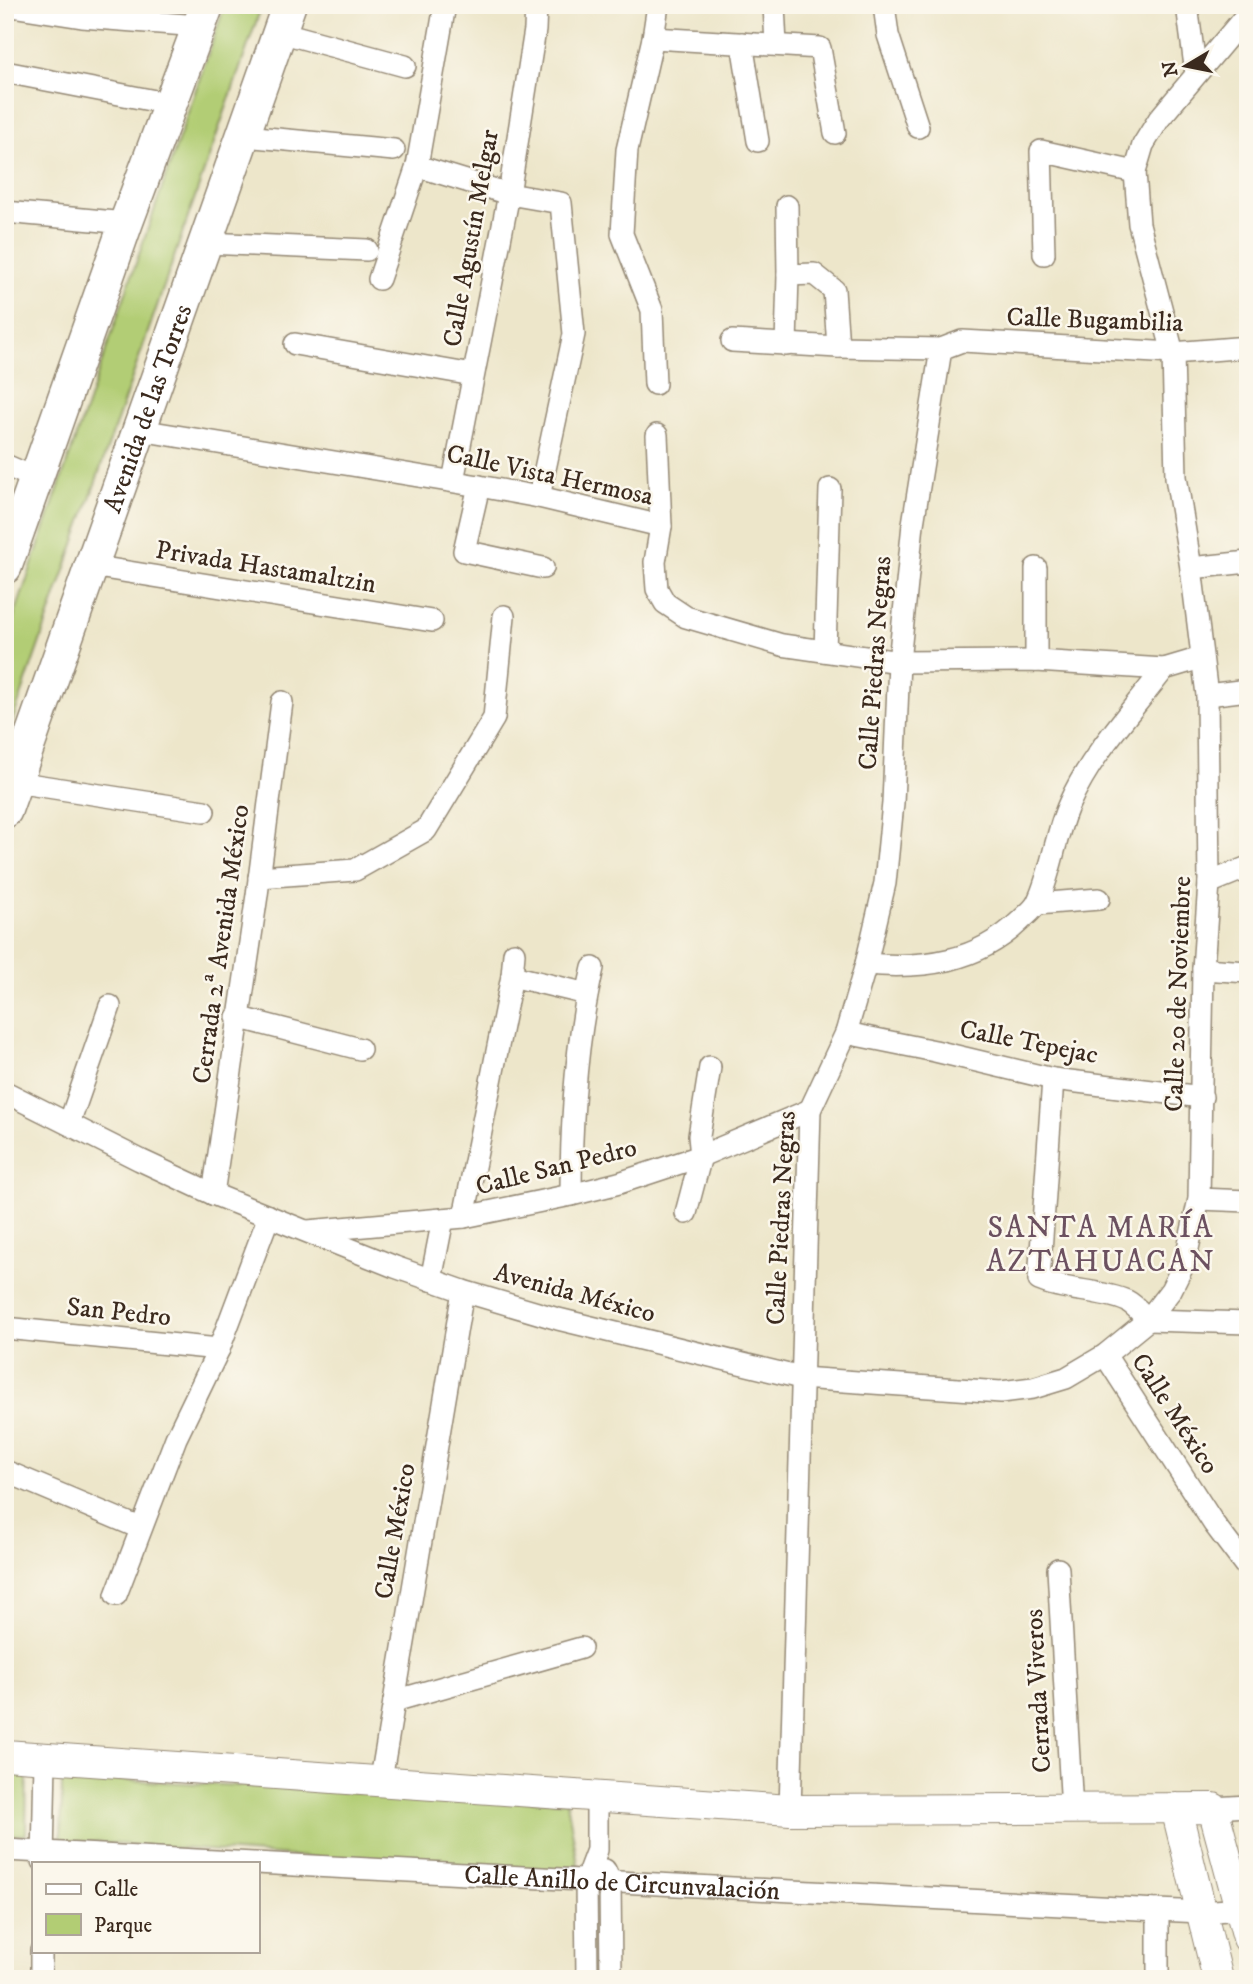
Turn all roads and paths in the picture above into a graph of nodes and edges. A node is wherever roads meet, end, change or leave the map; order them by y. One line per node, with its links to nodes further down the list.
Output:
1 (5, 5): 8 (street)
2 (444, 5): 24 (street)
3 (536, 5): 26 (street, Calle Agustín Melgar)
4 (658, 5): 12 (street)
5 (774, 5): 14 (street)
6 (884, 5): 19 (street)
7 (1187, 5): 17 (street)
8 (84, 11): 10 (street)
9 (1248, 13): 17 (street)
10 (203, 16): 18 (main road)
11 (285, 19): 15 (street); 21 (main road, Avenida de las Torres)
12 (653, 38): 13 (street); 43 (street)
13 (742, 43): 14 (street); 22 (street)
14 (776, 45): 20 (street)
15 (405, 66)
16 (5, 72): 18 (street)
17 (1196, 74): 25 (street)
18 (171, 104): 29 (main road)
19 (918, 128)
20 (835, 133)
21 (244, 136): 23 (street); 30 (main road, Avenida de las Torres)
22 (758, 141)
23 (394, 150)
24 (417, 166): 26 (street); 34 (street)
25 (1135, 172): 32 (street); 41 (street, Calle 20 de Noviembre)
26 (509, 194): 42 (street, Calle Agustín Melgar); 50 (street)
27 (787, 206): 33 (street)
28 (5, 212): 29 (street)
29 (125, 223): 46 (main road)
30 (206, 243): 31 (street); 44 (main road, Avenida de las Torres)
31 (367, 250)
32 (1044, 254)
33 (788, 275): 37 (street); 38 (street)
34 (379, 279)
35 (732, 341): 37 (street, Calle Bugambilia)
36 (295, 344): 42 (street)
37 (786, 345): 38 (street, Calle Bugambilia)
38 (838, 347): 40 (street, Calle Bugambilia)
39 (1248, 347): 41 (street, Calle Bugambilia)
40 (940, 349): 41 (street, Calle Bugambilia); 63 (street, Calle Piedras Negras)
41 (1173, 353): 57 (street, Calle 20 de Noviembre)
42 (473, 375): 47 (street, Calle Agustín Melgar)
43 (655, 383)
44 (140, 430): 47 (street, Calle Vista Hermosa); 54 (main road, Avenida de las Torres)
45 (657, 435): 51 (street)
46 (20, 472): 52 (main road)
47 (453, 481): 48 (street, Calle Vista Hermosa)
48 (480, 486): 50 (street, Calle Vista Hermosa); 55 (street)
49 (830, 489): 60 (street)
50 (539, 497): 51 (street, Calle Vista Hermosa)
51 (661, 526): 60 (street, Calle Vista Hermosa)
52 (7, 554)
53 (1248, 562): 57 (street)
54 (90, 566): 59 (street, Privada Hastamaltzin); 68 (main road, Avenida de las Torres)
55 (543, 568)
56 (1036, 568): 62 (street)
57 (1191, 568): 61 (street, Calle 20 de Noviembre)
58 (504, 616): 71 (street)
59 (432, 621)
60 (825, 650): 63 (street, Calle Vista Hermosa)
61 (1201, 658): 64 (street, Calle Vista Hermosa); 66 (street, Calle 20 de Noviembre)
62 (1036, 661): 63 (street, Calle Vista Hermosa); 64 (street, Calle Vista Hermosa)
63 (899, 662): 76 (street, Calle Piedras Negras)
64 (1164, 669): 74 (street)
65 (1248, 690): 66 (street)
66 (1207, 695): 72 (street, Calle 20 de Noviembre)
67 (282, 702): 71 (street, Cerrada 2ª Avenida México)
68 (10, 796): 69 (street)
69 (204, 811)
70 (1248, 867): 72 (street)
71 (259, 877): 83 (street, Cerrada 2ª Avenida México)
72 (1209, 883): 78 (street, Calle 20 de Noviembre)
73 (1099, 899): 74 (street)
74 (1037, 904): 76 (street)
75 (514, 953): 80 (street)
76 (866, 964): 84 (street, Calle Piedras Negras)
77 (593, 968): 81 (street)
78 (1203, 969): 79 (street); 89 (street, Calle 20 de Noviembre)
79 (1248, 972)
80 (512, 976): 81 (street); 99 (street)
81 (587, 994): 94 (street)
82 (110, 1006): 91 (street)
83 (237, 1017): 85 (street); 93 (street, Cerrada 2ª Avenida México)
84 (846, 1033): 87 (street, Calle Tepejac); 90 (street, Calle Piedras Negras)
85 (360, 1049)
86 (710, 1067): 92 (street)
87 (1053, 1079): 89 (street, Calle Tepejac); 103 (street)
88 (5, 1091): 91 (street, Avenida México)
89 (1202, 1097): 95 (street, Calle 20 de Noviembre)
90 (810, 1110): 92 (street, Calle San Pedro); 108 (street, Calle Piedras Negras)
91 (68, 1124): 93 (street, Avenida México)
92 (701, 1156): 94 (street, Calle San Pedro); 97 (street)
93 (213, 1194): 98 (street, Avenida México)
94 (571, 1195): 99 (street, Calle San Pedro)
95 (1199, 1199): 96 (street); 103 (street, Calle 20 de Noviembre)
96 (1248, 1201)
97 (686, 1213)
98 (269, 1216): 100 (street, Avenida México); 106 (street)
99 (453, 1218): 100 (street, Calle San Pedro); 101 (street)
100 (305, 1231): 101 (street, Avenida México)
101 (431, 1280): 102 (street, Avenida México)
102 (463, 1291): 108 (street, Avenida México); 115 (street, Calle México)
103 (1148, 1320): 104 (street); 107 (street, Avenida México)
104 (1248, 1323)
105 (15, 1329): 106 (street, San Pedro)
106 (219, 1349): 110 (street)
107 (1105, 1355): 108 (street, Avenida México); 112 (street, Calle México)
108 (801, 1378): 123 (street, Calle Piedras Negras)
109 (5, 1471): 110 (street)
110 (139, 1528): 113 (street)
111 (1058, 1569): 124 (street, Cerrada Viveros)
112 (1248, 1570)
113 (116, 1595)
114 (581, 1648): 115 (street)
115 (394, 1701): 118 (street, Calle México)
116 (5, 1755): 117 (street)
117 (45, 1759): 118 (street); 127 (street)
118 (381, 1780): 119 (street)
119 (597, 1798): 123 (street); 126 (street)
120 (1248, 1806): 122 (street)
121 (1176, 1808): 122 (street); 124 (street); 134 (street)
122 (1213, 1808): 132 (street)
123 (790, 1810): 124 (street)
124 (1072, 1810)
125 (5, 1850): 127 (street, Calle Anillo de Circunvalación)
126 (597, 1850): 130 (street); 131 (street)
127 (43, 1856): 128 (street, Calle Anillo de Circunvalación)
128 (185, 1862)
129 (259, 1865): 130 (street, Calle Anillo de Circunvalación)
130 (586, 1879): 131 (street, Calle Anillo de Circunvalación); 138 (street)
131 (610, 1881): 133 (street, Calle Anillo de Circunvalación); 139 (street)
132 (1240, 1909): 134 (street, Calle Anillo de Circunvalación); 135 (street)
133 (1158, 1910): 134 (street, Calle Anillo de Circunvalación); 140 (street)
134 (1202, 1912): 141 (street)
135 (1248, 1938)
136 (41, 1952): 137 (street)
137 (41, 1979)
138 (587, 1979)
139 (611, 1979)
140 (1158, 1979)
141 (1218, 1979)

